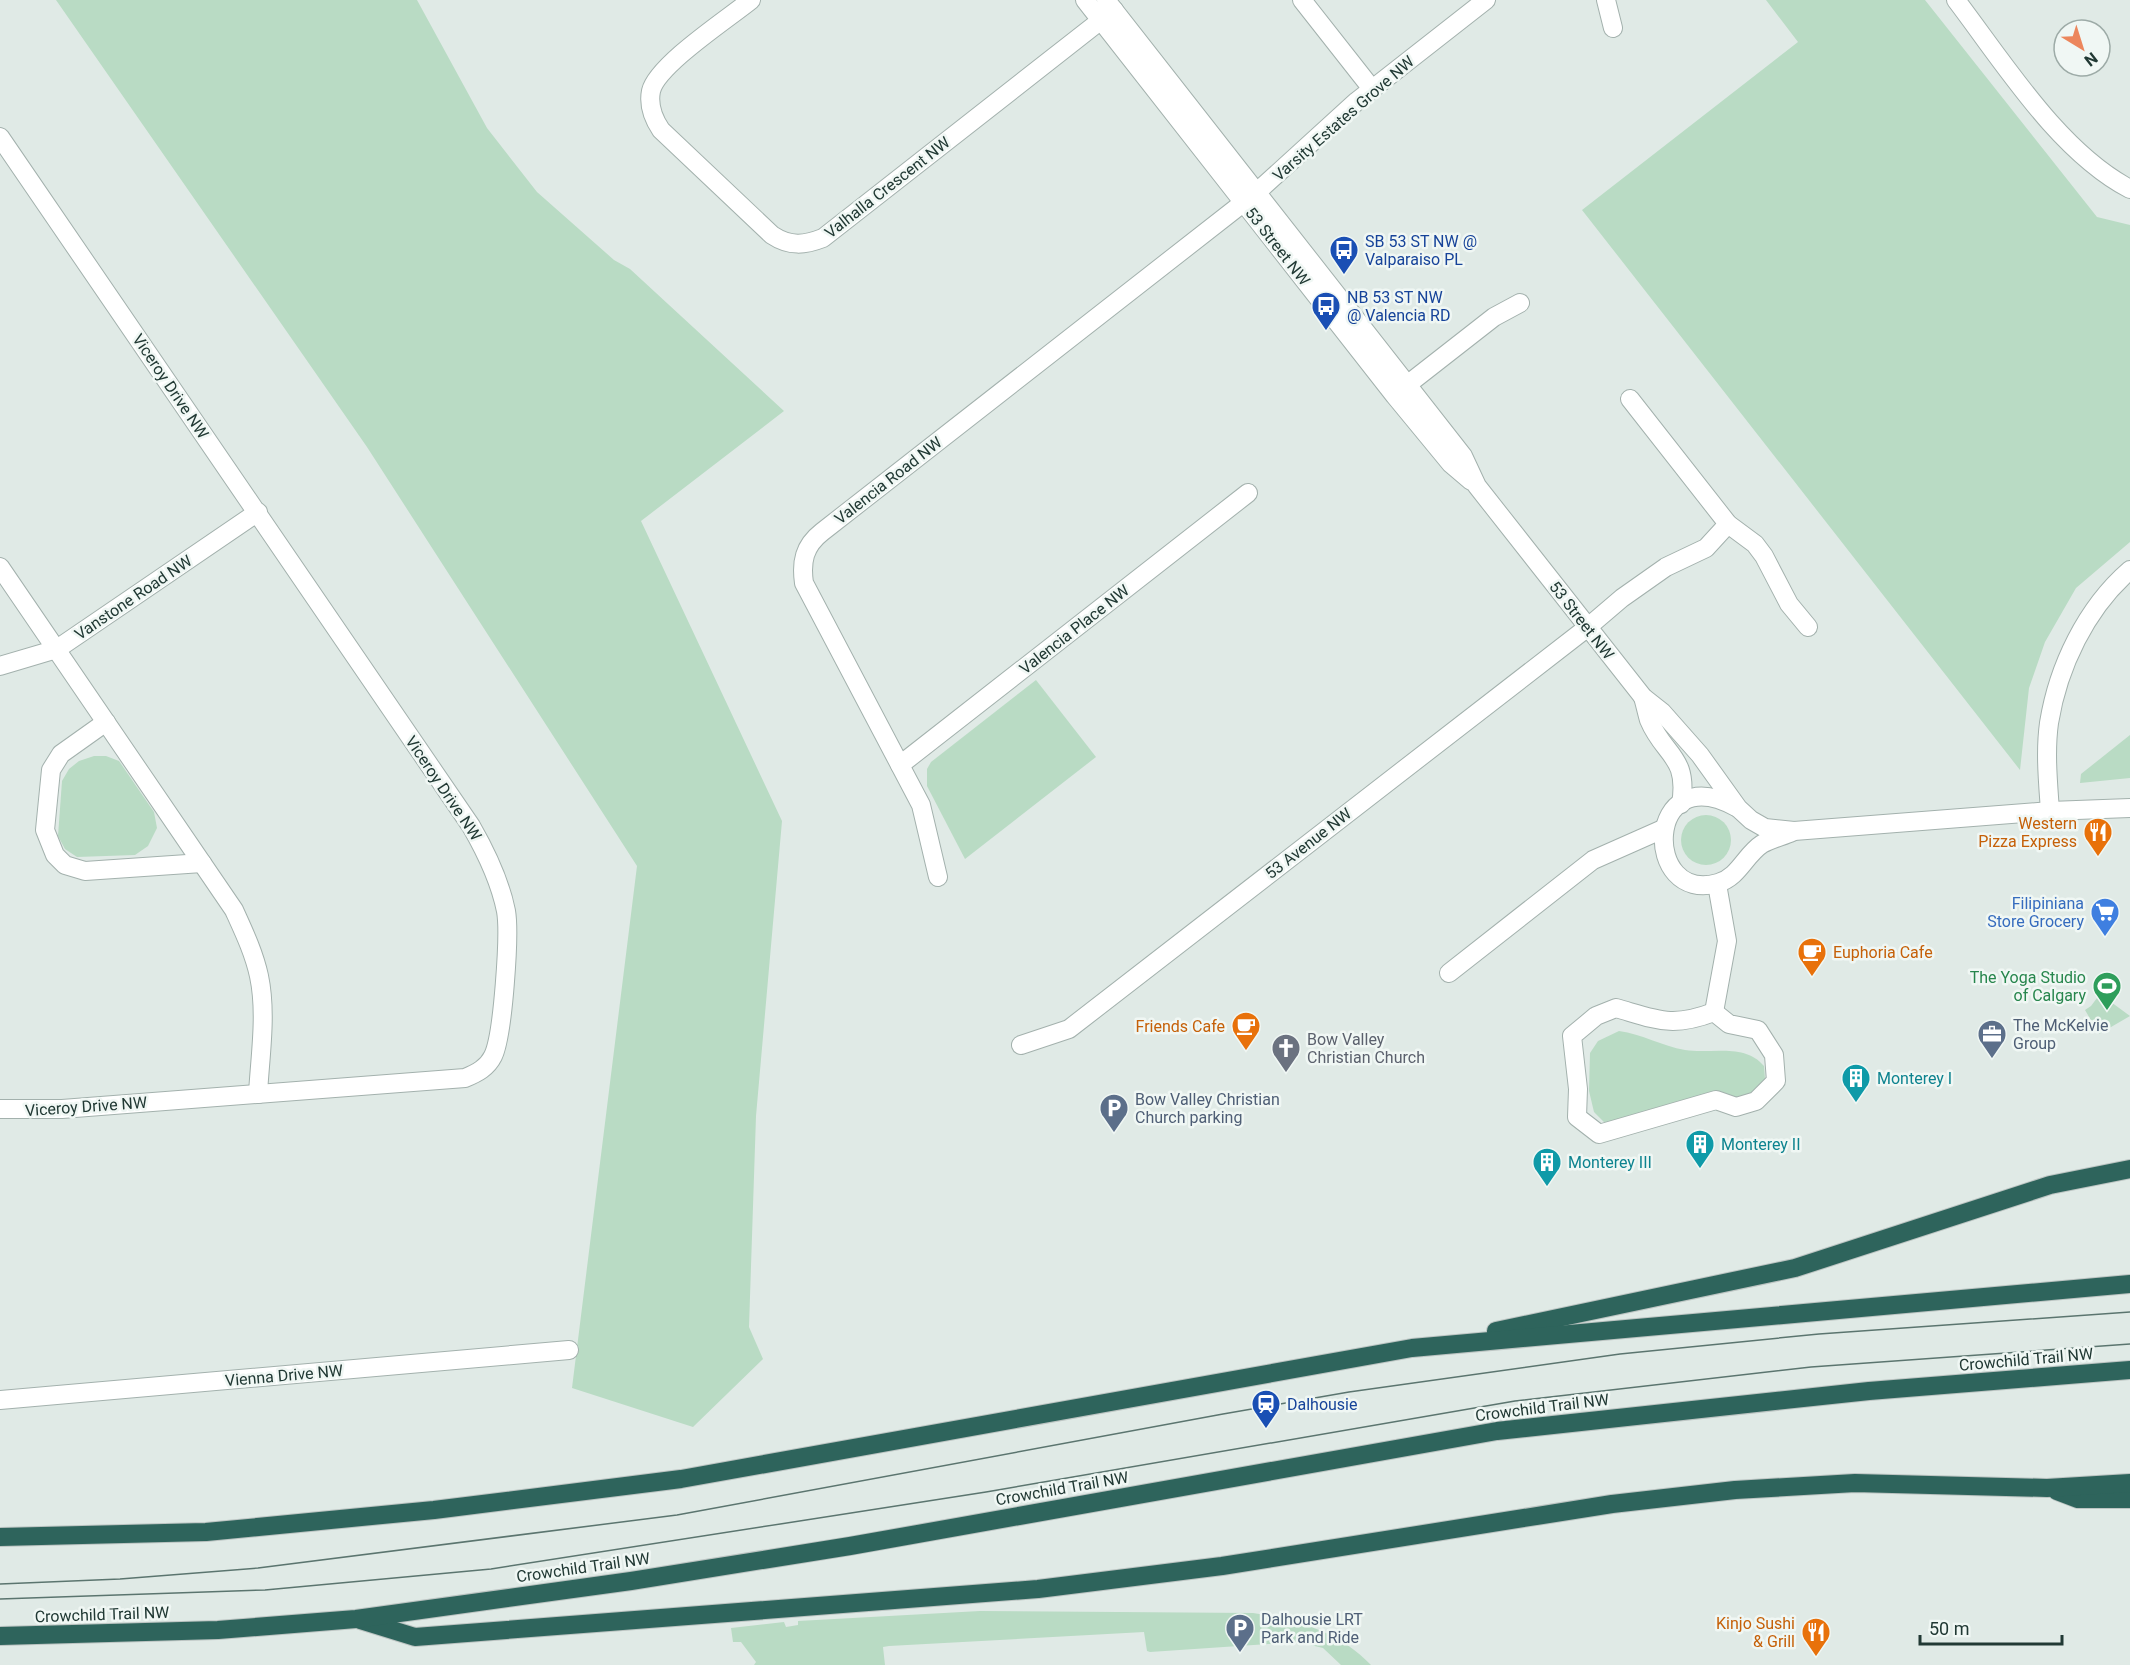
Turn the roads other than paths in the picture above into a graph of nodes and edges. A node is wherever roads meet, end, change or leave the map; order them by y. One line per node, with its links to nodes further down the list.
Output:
1 (751, 0): 7 (street, Valhalla Crescent NW)
2 (1085, 0): 7 (street, 53 Street NW)
3 (1302, 0): 9 (street)
4 (1486, 0): 9 (street, Varsity Estates Grove NW)
5 (1605, 0): 8 (street)
6 (1956, 0): 11 (street)
7 (1107, 10): 12 (street, 53 Street NW)
8 (1613, 28)
9 (1371, 89): 12 (street, Varsity Estates Grove NW)
10 (0, 137): 17 (street, Viceroy Drive NW)
11 (2130, 189)
12 (1250, 197): 14 (street, 53 Street NW); 27 (street, Valencia Road NW)
13 (1520, 303): 14 (street)
14 (1401, 390): 21 (street, 53 Street NW)
15 (1630, 399): 18 (street)
16 (1248, 493): 27 (street, Valencia Place NW)
17 (258, 512): 23 (street, Vanstone Road NW); 42 (street, Viceroy Drive NW)
18 (1728, 524): 21 (street, 53 Avenue NW); 22 (street)
19 (0, 567): 23 (street)
20 (2130, 570): 31 (street)
21 (1588, 627): 25 (street, 53 Street NW); 41 (street, 53 Avenue NW)
22 (1808, 627)
23 (57, 649): 24 (street, Vanstone Road NW); 26 (street)
24 (0, 666)
25 (1643, 697): 28 (street, 53 Street NW); 29 (street, 53 Street NW)
26 (106, 722): 36 (street); 36 (street)
27 (900, 765): 37 (street, Valencia Road NW)
28 (1681, 804): 29 (street); 32 (street)
29 (1738, 808): 33 (street)
30 (2130, 808): 31 (street)
31 (2050, 811): 33 (street)
32 (1663, 829): 34 (street); 35 (street)
33 (1794, 831): 38 (street)
34 (1632, 843): 35 (street); 39 (street)
35 (1666, 859): 38 (street)
36 (202, 863): 42 (street)
37 (938, 877)
38 (1717, 884): 40 (street)
39 (1449, 973)
40 (1714, 1012): 40 (street)
41 (1021, 1045)
42 (258, 1094): 43 (street, Viceroy Drive NW)
43 (0, 1109)
44 (2130, 1169): 46 (highway)
45 (2130, 1284): 46 (highway)
46 (1412, 1348): 53 (highway)
47 (569, 1350): 49 (street, Vienna Drive NW)
48 (2130, 1370): 54 (highway, Crowchild Trail NW)
49 (0, 1400)
50 (2130, 1483): 51 (highway)
51 (2047, 1488): 52 (highway); 54 (highway)
52 (2130, 1498)
53 (0, 1537)
54 (356, 1619): 55 (highway, Crowchild Trail NW)
55 (0, 1636)

